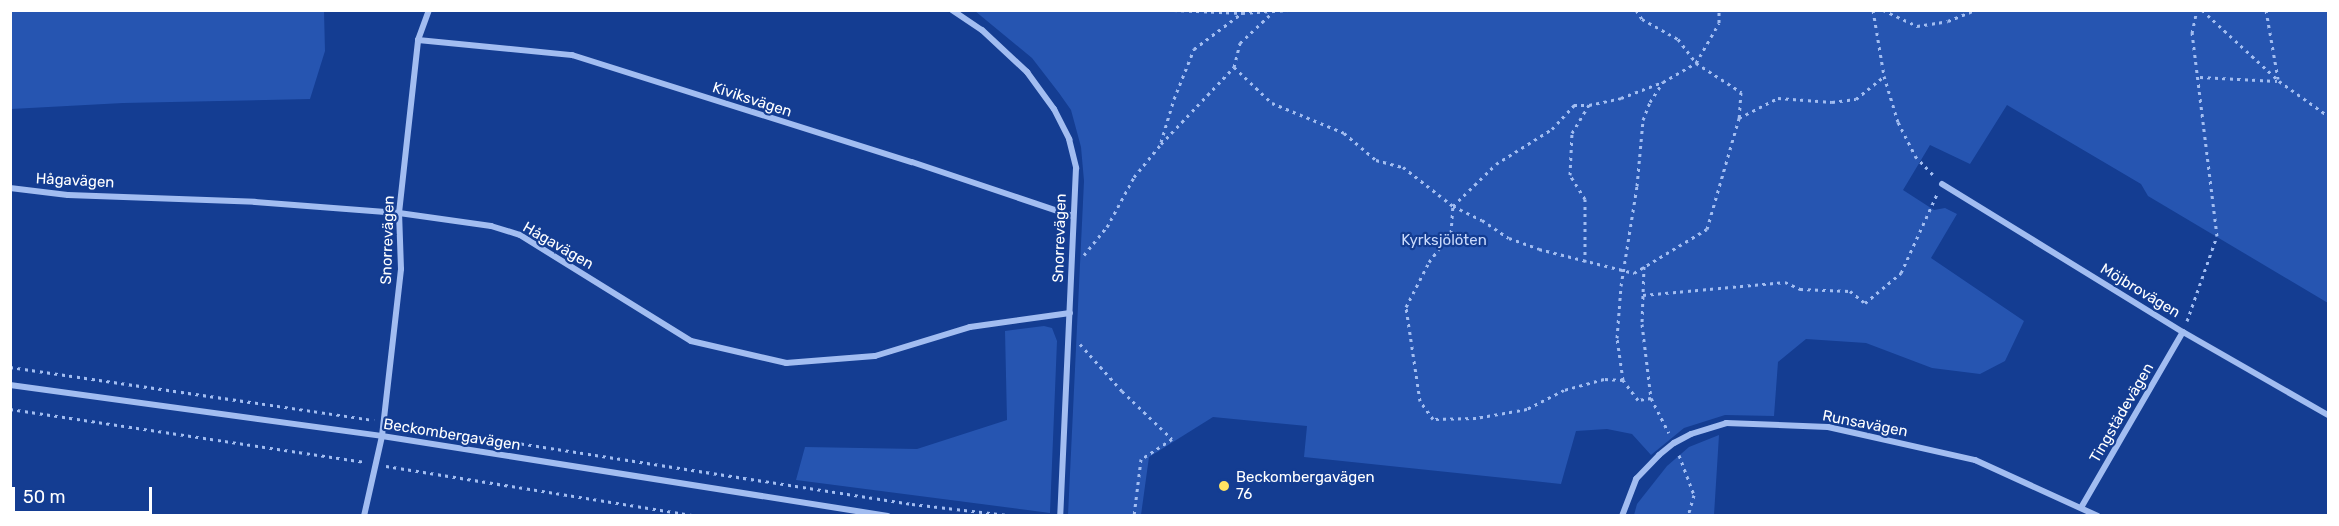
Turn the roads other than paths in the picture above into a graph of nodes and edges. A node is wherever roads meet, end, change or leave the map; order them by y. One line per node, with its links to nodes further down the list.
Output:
1 (429, 10): 3 (street, Snorrevägen)
2 (952, 10): 7 (street, Snorrevägen)
3 (418, 40): 6 (street, Snorrevägen); 7 (street, Kiviksvägen)
4 (1942, 184): 9 (street, Möjbrovägen)
5 (10, 188): 6 (street, Hågavägen)
6 (399, 213): 8 (street, Hågavägen); 12 (street, Snorrevägen)
7 (1072, 216): 8 (street, Snorrevägen)
8 (1070, 313): 16 (street, Snorrevägen)
9 (2183, 332): 11 (street, Möjbrovägen); 13 (street, Tingstädevägen)
10 (10, 386): 12 (street, Beckombergavägen)
11 (2328, 415)
12 (382, 436): 14 (street, Snorrevägen); 15 (street, Beckombergavägen)
13 (2082, 506): 17 (street, Runsavägen); 18 (street, Runsavägen)
14 (364, 516)
15 (888, 516)
16 (1060, 516)
17 (1622, 516)
18 (2098, 516)

